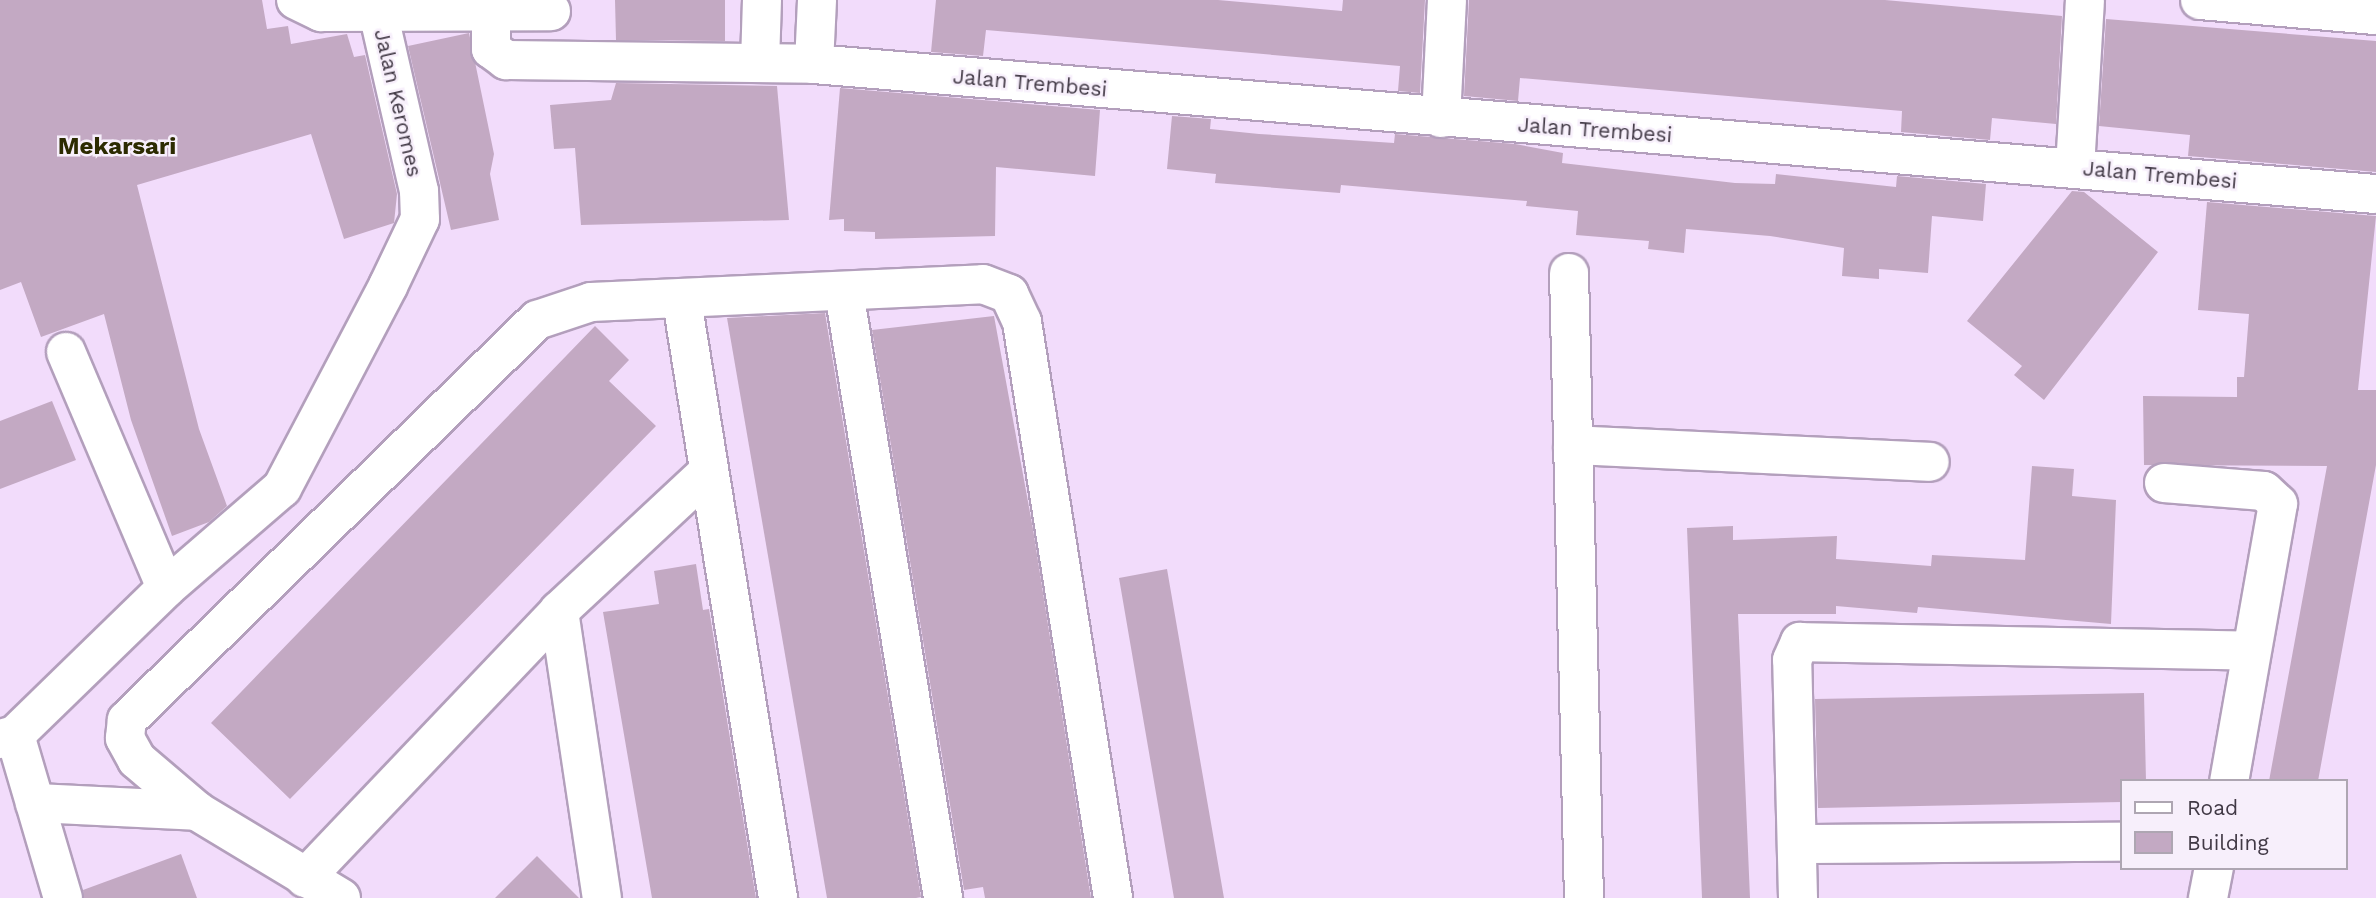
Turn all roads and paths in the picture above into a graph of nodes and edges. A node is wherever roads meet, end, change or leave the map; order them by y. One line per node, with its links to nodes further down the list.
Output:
1 (296, 0): 9 (street, Jalan Keromes)
2 (762, 0): 12 (street)
3 (817, 0): 13 (street)
4 (1447, 0): 14 (street)
5 (2085, 0): 15 (street)
6 (2200, 0): 10 (street)
7 (491, 4): 8 (street); 9 (street); 11 (street, Jalan Trembesi)
8 (551, 6): 11 (street)
9 (377, 8): 25 (street, Jalan Keromes)
10 (2376, 15)
11 (551, 58): 12 (street, Jalan Trembesi)
12 (760, 63): 13 (street, Jalan Trembesi)
13 (814, 64): 14 (street, Jalan Trembesi)
14 (1441, 118): 15 (street, Jalan Trembesi)
15 (2075, 168): 16 (street, Jalan Trembesi)
16 (2376, 194)
17 (1569, 273): 21 (street)
18 (844, 292): 19 (street); 40 (street); 41 (street)
19 (682, 301): 23 (street); 31 (street)
20 (66, 352): 25 (street)
21 (1573, 445): 22 (street); 42 (street)
22 (1930, 462)
23 (708, 472): 26 (street); 39 (street)
24 (2164, 482): 27 (street)
25 (166, 587): 28 (street, Jalan Keromes)
26 (559, 611): 35 (street); 38 (street)
27 (2250, 650): 29 (street); 33 (street)
28 (7, 737): 30 (street)
29 (2229, 779)
30 (35, 803): 31 (street); 36 (street)
31 (197, 811): 35 (street)
32 (2120, 842): 33 (street)
33 (1797, 844): 43 (street)
34 (2214, 870): 44 (street)
35 (306, 878): 37 (street)
36 (63, 898)
37 (341, 898)
38 (602, 898)
39 (778, 898)
40 (943, 898)
41 (1113, 898)
42 (1584, 898)
43 (1798, 898)
44 (2208, 898)

